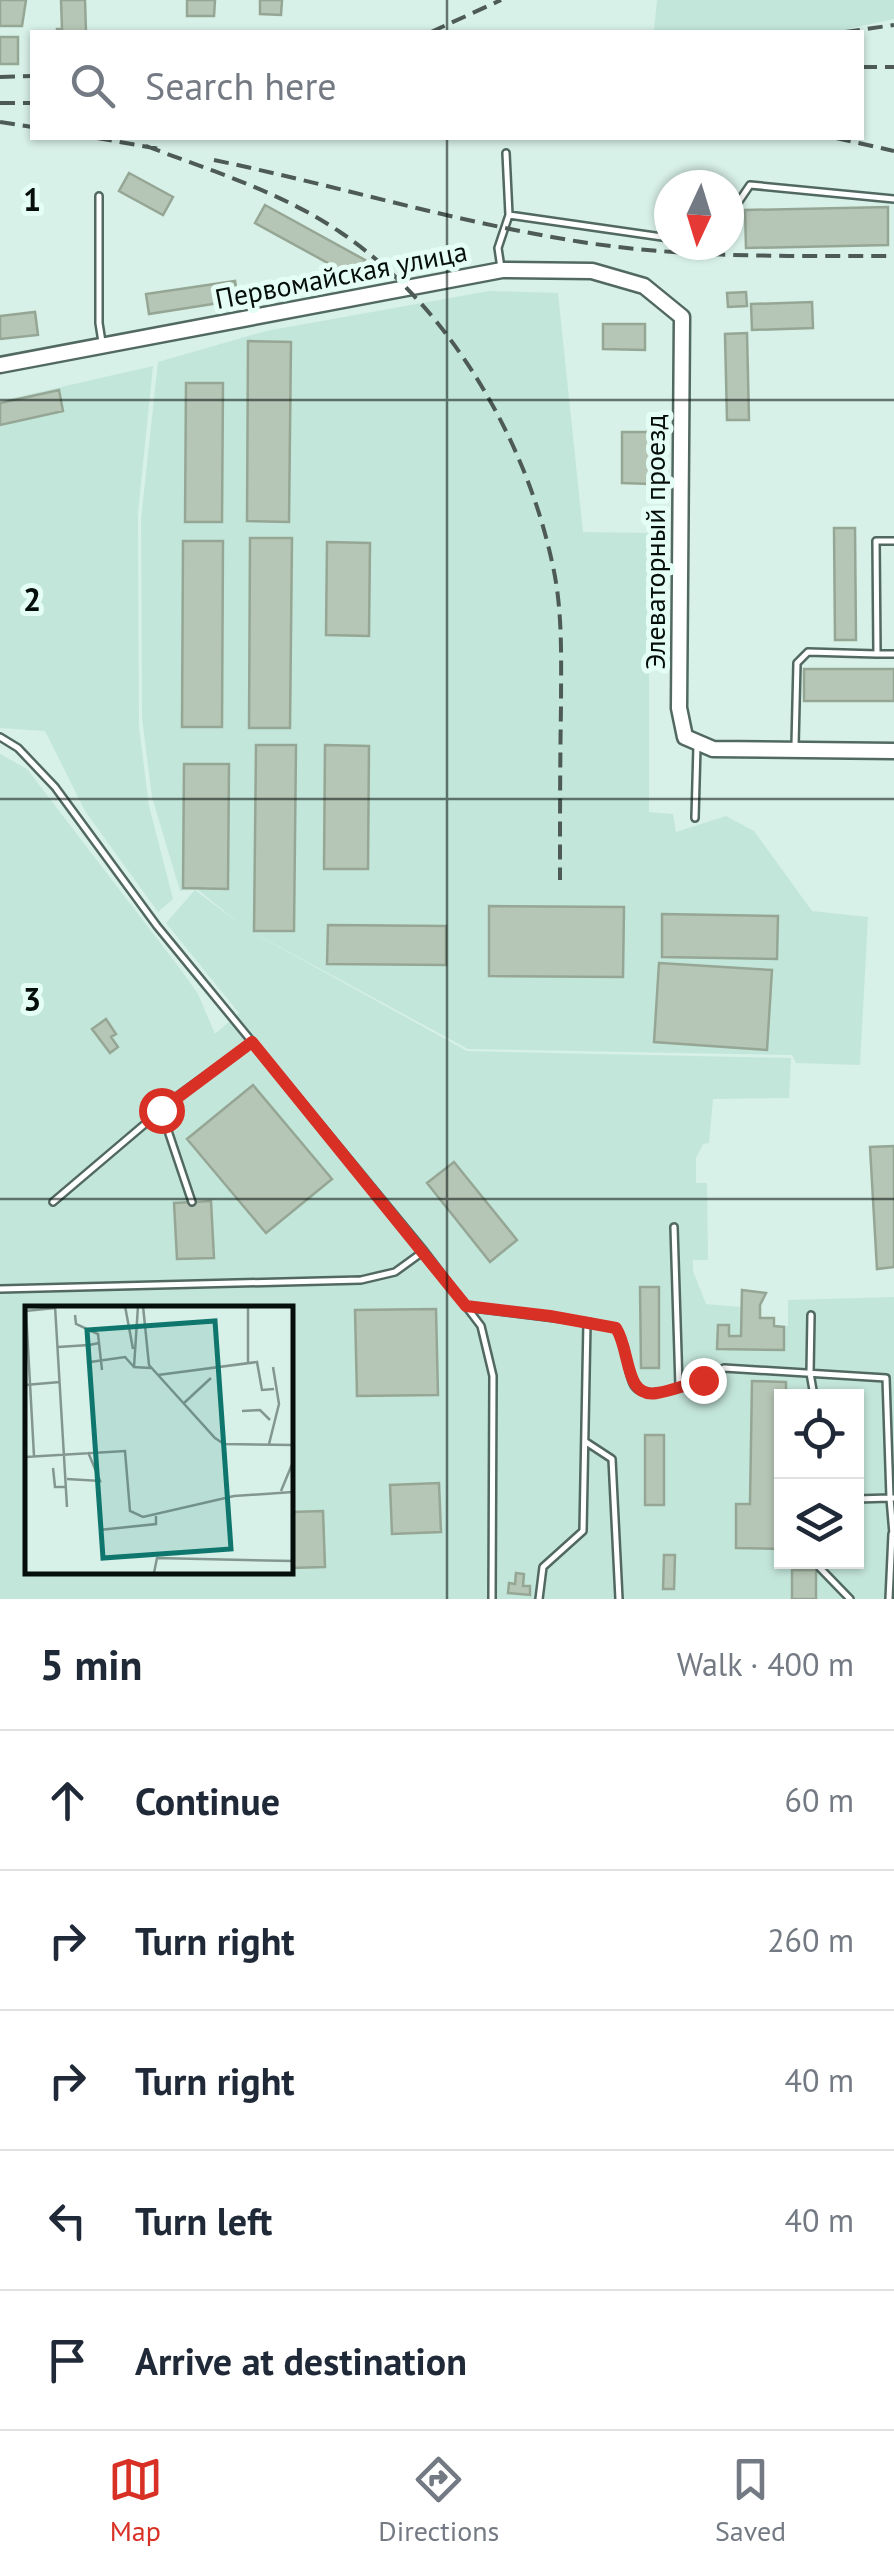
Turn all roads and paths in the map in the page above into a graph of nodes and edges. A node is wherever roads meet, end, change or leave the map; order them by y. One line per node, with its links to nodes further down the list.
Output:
1 (506, 152): 5 (lane)
2 (744, 194): 4 (lane)
3 (99, 196): 9 (lane)
4 (894, 198)
5 (509, 215): 6 (lane); 7 (lane)
6 (654, 236)
7 (502, 270): 8 (street, Первомайская улица); 9 (street, Первомайская улица)
8 (682, 317): 15 (street, Элеваторный проезд)
9 (102, 346): 10 (street, Первомайская улица)
10 (0, 365)
11 (894, 541): 12 (lane)
12 (877, 654): 13 (lane); 16 (lane)
13 (894, 654)
14 (0, 738): 19 (lane)
15 (697, 742): 16 (street); 18 (lane)
16 (795, 750): 17 (street)
17 (894, 752)
18 (695, 818)
19 (252, 1042): 20 (lane); 24 (lane)
20 (161, 1110): 21 (lane); 22 (lane)
21 (53, 1202)
22 (192, 1202)
23 (674, 1227): 30 (lane)
24 (424, 1251): 25 (lane); 26 (lane)
25 (0, 1289)
26 (466, 1306): 28 (lane); 37 (lane)
27 (812, 1316): 29 (lane)
28 (587, 1322): 30 (lane); 32 (lane)
29 (810, 1373): 30 (lane); 31 (lane); 33 (lane)
30 (679, 1386)
31 (813, 1389)
32 (586, 1442): 38 (lane); 39 (lane)
33 (892, 1498): 34 (lane); 35 (lane)
34 (864, 1499)
35 (893, 1534): 41 (lane)
36 (821, 1569): 40 (lane)
37 (492, 1599)
38 (539, 1599)
39 (618, 1599)
40 (850, 1599)
41 (889, 1599)

